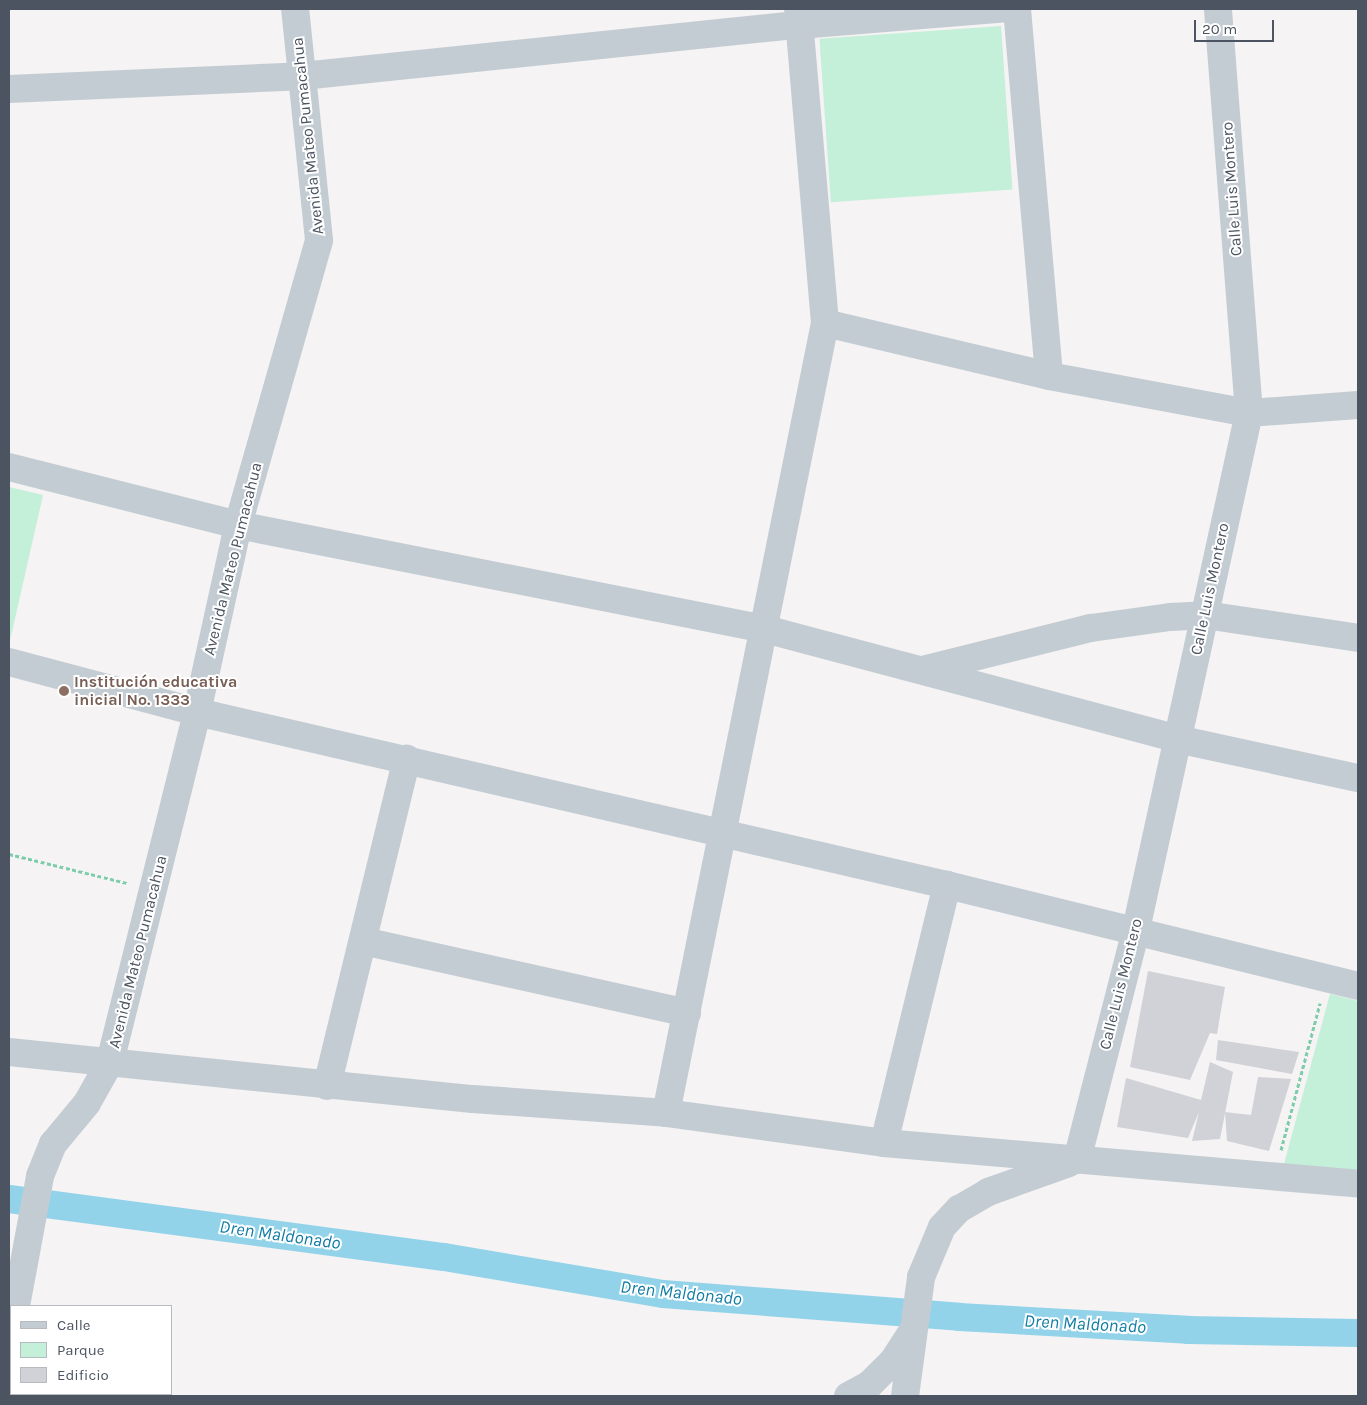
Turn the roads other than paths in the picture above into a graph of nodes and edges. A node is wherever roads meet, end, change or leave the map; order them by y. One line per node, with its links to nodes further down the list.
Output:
1 (295, 9): 6 (street, Avenida Mateo Pumacahua)
2 (999, 9): 5 (street)
3 (1017, 9): 9 (street)
4 (1218, 9): 11 (street, Calle Luis Montero)
5 (798, 17): 6 (street); 8 (street)
6 (302, 76): 7 (street); 13 (street, Avenida Mateo Pumacahua)
7 (9, 89)
8 (825, 323): 9 (street); 15 (street)
9 (1049, 376): 11 (street)
10 (1358, 405): 11 (street)
11 (1249, 414): 14 (street, Calle Luis Montero)
12 (9, 467): 13 (street)
13 (238, 525): 15 (street); 19 (street, Avenida Mateo Pumacahua)
14 (1205, 615): 16 (street); 18 (street); 20 (street, Calle Luis Montero)
15 (765, 629): 18 (street); 23 (street)
16 (1358, 638)
17 (9, 662): 19 (street)
18 (920, 670): 20 (street)
19 (197, 712): 21 (street); 30 (street, Avenida Mateo Pumacahua)
20 (1177, 739): 22 (street); 25 (street, Calle Luis Montero)
21 (407, 759): 23 (street); 26 (street)
22 (1358, 778)
23 (724, 833): 24 (street); 28 (street)
24 (947, 884): 25 (street); 33 (street)
25 (1135, 934): 27 (street); 34 (street, Calle Luis Montero)
26 (363, 941): 28 (street); 31 (street)
27 (1358, 986)
28 (687, 1013): 32 (street)
29 (9, 1052): 30 (street)
30 (110, 1062): 31 (street); 36 (street, Avenida Mateo Pumacahua)
31 (327, 1086): 32 (street)
32 (666, 1113): 33 (street)
33 (884, 1143): 34 (street)
34 (1077, 1160): 35 (street); 37 (street)
35 (1358, 1184)
36 (16, 1305)
37 (914, 1328): 38 (street); 39 (street)
38 (848, 1396)
39 (905, 1396)

